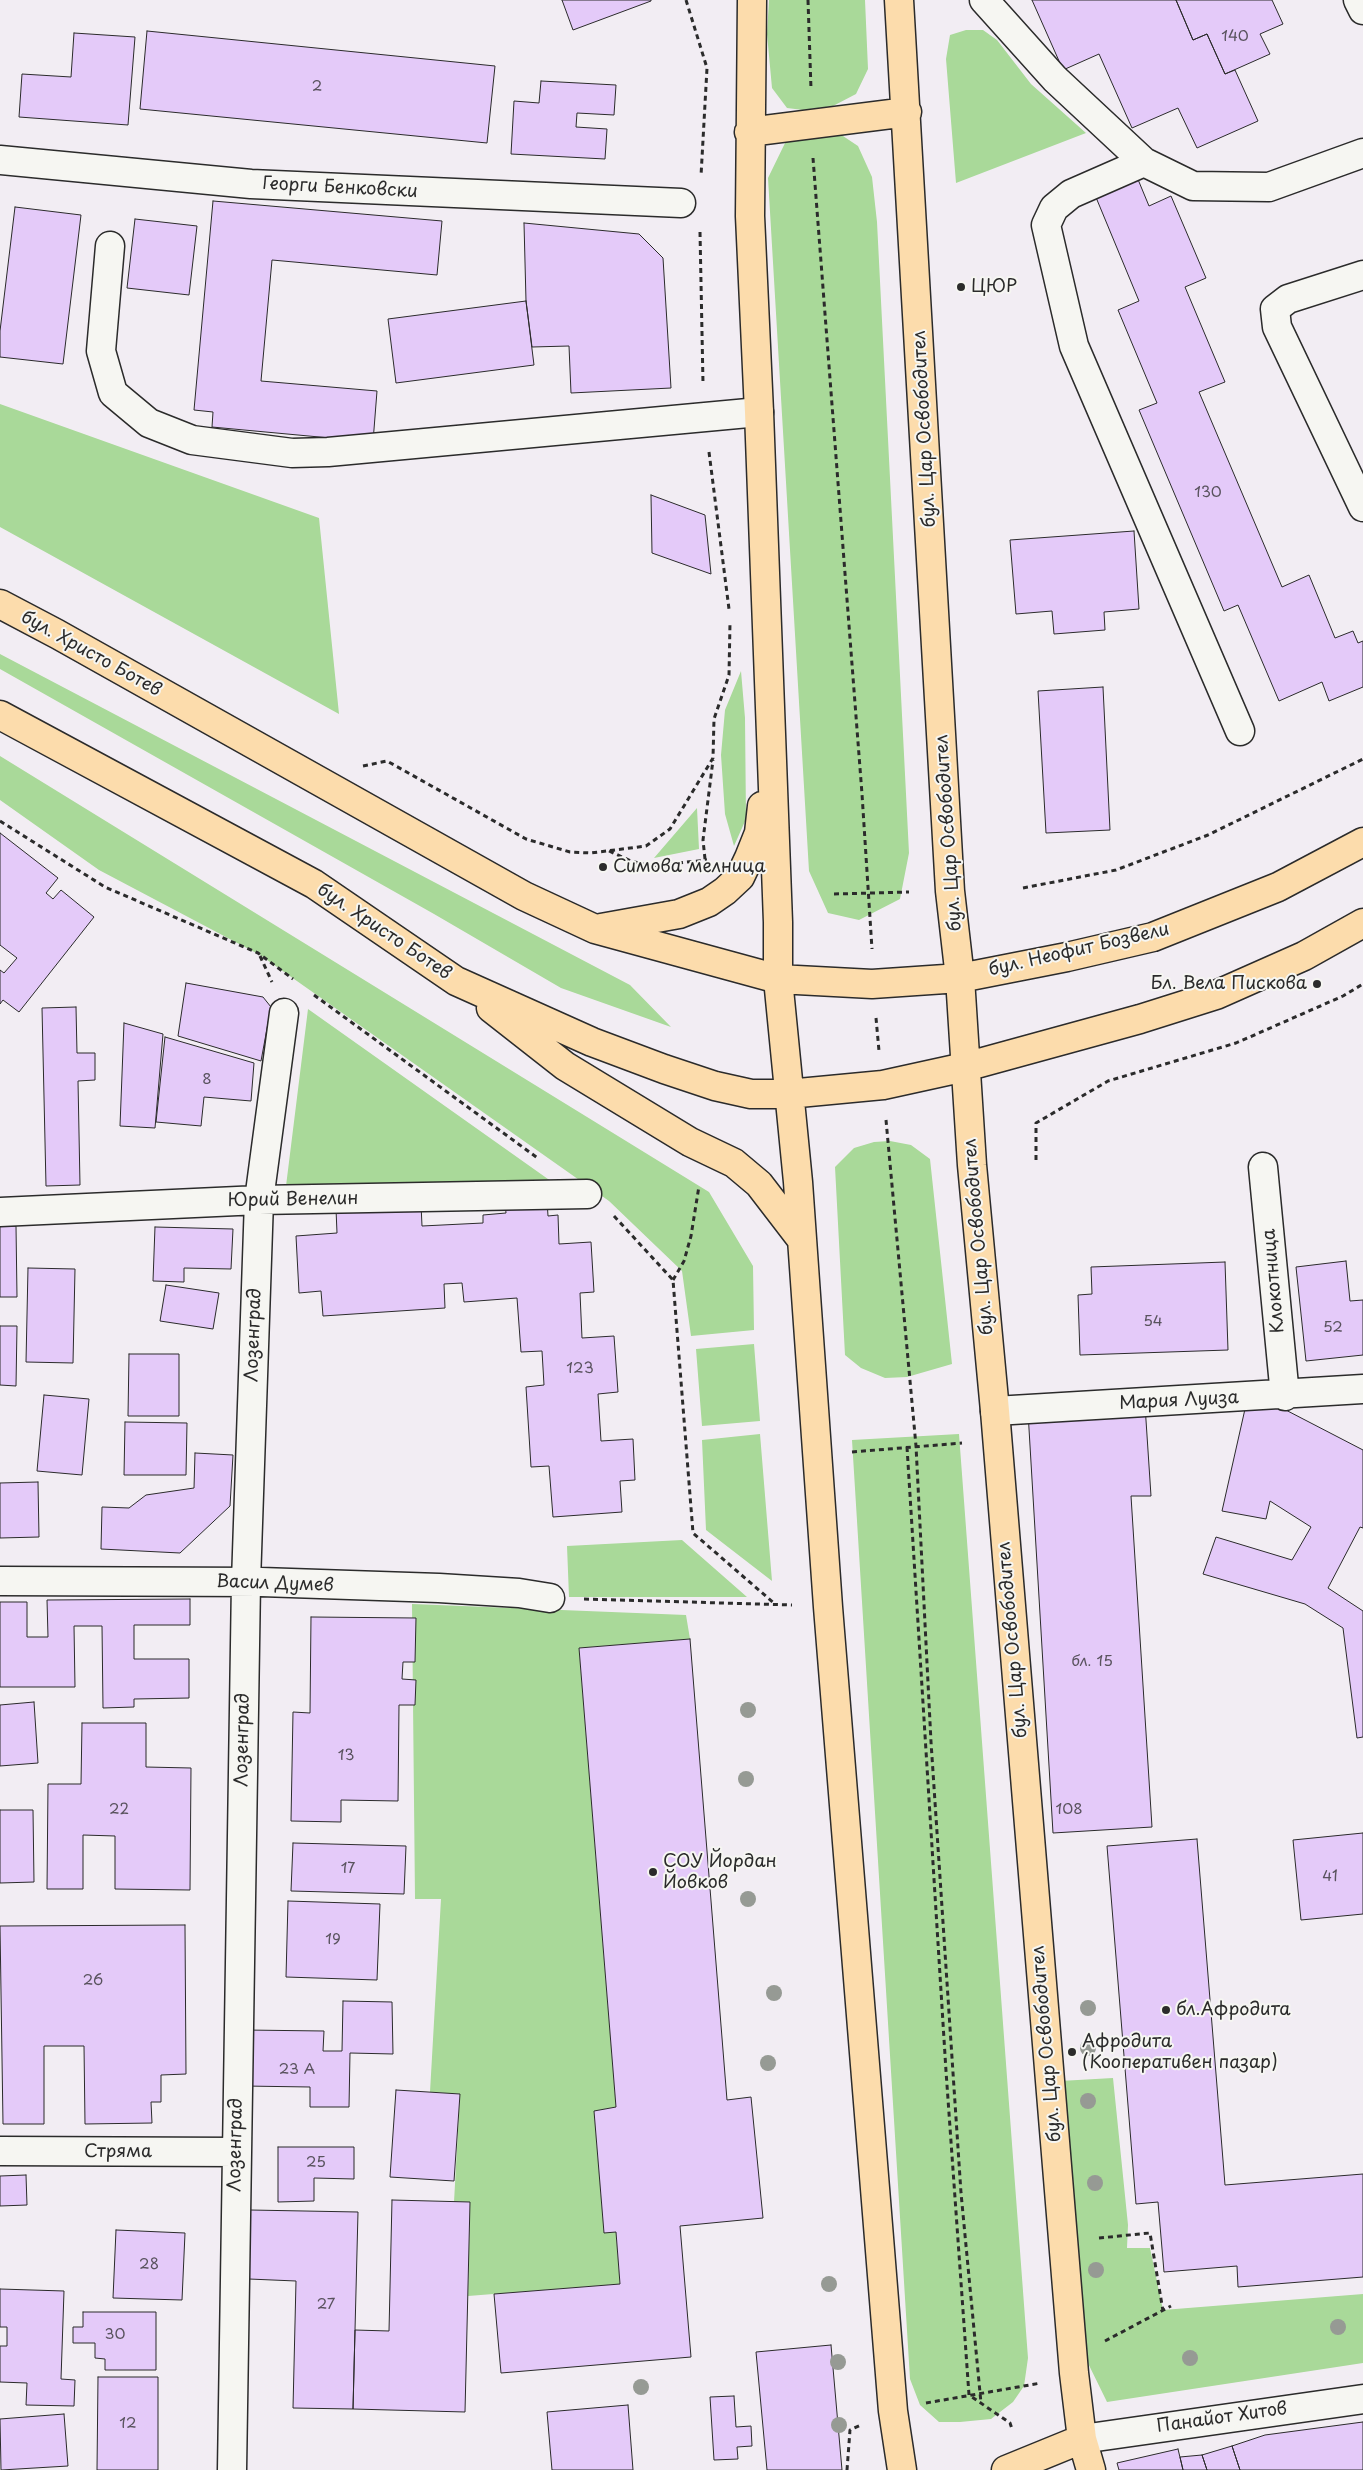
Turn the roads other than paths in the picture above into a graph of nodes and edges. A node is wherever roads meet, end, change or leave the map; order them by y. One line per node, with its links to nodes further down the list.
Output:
1 (752, 0): 7 (main road)
2 (899, 0): 6 (main road, бул. Цар Освободител)
3 (984, 0): 10 (street)
4 (1358, 0): 5 (street)
5 (1363, 10)
6 (907, 112): 7 (main road); 23 (main road, бул. Цар Освободител)
7 (749, 132): 14 (main road)
8 (1363, 153): 10 (street)
9 (0, 160): 11 (street, Георги Бенковски)
10 (1144, 162): 18 (street)
11 (681, 203)
12 (110, 246): 14 (street)
13 (1363, 275): 15 (street)
14 (760, 412): 19 (main road)
15 (1363, 507)
16 (0, 604): 22 (main road, бул. Христо Ботев)
17 (0, 715): 25 (main road, бул. Христо Ботев)
18 (1240, 731)
19 (770, 737): 22 (main road); 24 (main road)
20 (1363, 842): 23 (main road, бул. Неофит Бозвели)
21 (1363, 924): 27 (main road)
22 (595, 929): 24 (main road, бул. Христо Ботев)
23 (960, 978): 24 (main road, бул. Неофит Бозвели); 27 (main road, бул. Цар Освободител)
24 (778, 979): 28 (main road)
25 (456, 981): 28 (main road, бул. Христо Ботев); 33 (main road)
26 (284, 1012): 31 (street, Лозенград)
27 (965, 1067): 28 (main road); 36 (main road, бул. Цар Освободител)
28 (788, 1094): 33 (main road)
29 (1263, 1167): 35 (street, Клокотница)
30 (587, 1194): 31 (street, Юрий Венелин)
31 (259, 1200): 32 (street, Юрий Венелин); 38 (street, Лозенград)
32 (0, 1212)
33 (802, 1240): 45 (main road)
34 (1363, 1390): 35 (street, Мария Луиза)
35 (1285, 1396): 36 (street, Мария Луиза)
36 (995, 1411): 43 (main road, бул. Цар Освободител)
37 (0, 1581): 38 (street, Васил Думев)
38 (246, 1582): 39 (street, Васил Думев); 41 (street, Лозенград)
39 (550, 1598)
40 (0, 2151): 41 (street, Стряма)
41 (236, 2152): 44 (street, Лозенград)
42 (1363, 2399): 43 (street, Панайот Хитов)
43 (1082, 2439): 46 (main road); 47 (main road, бул. Цар Освободител)
44 (232, 2470)
45 (902, 2470)
46 (1006, 2470)
47 (1091, 2470)

